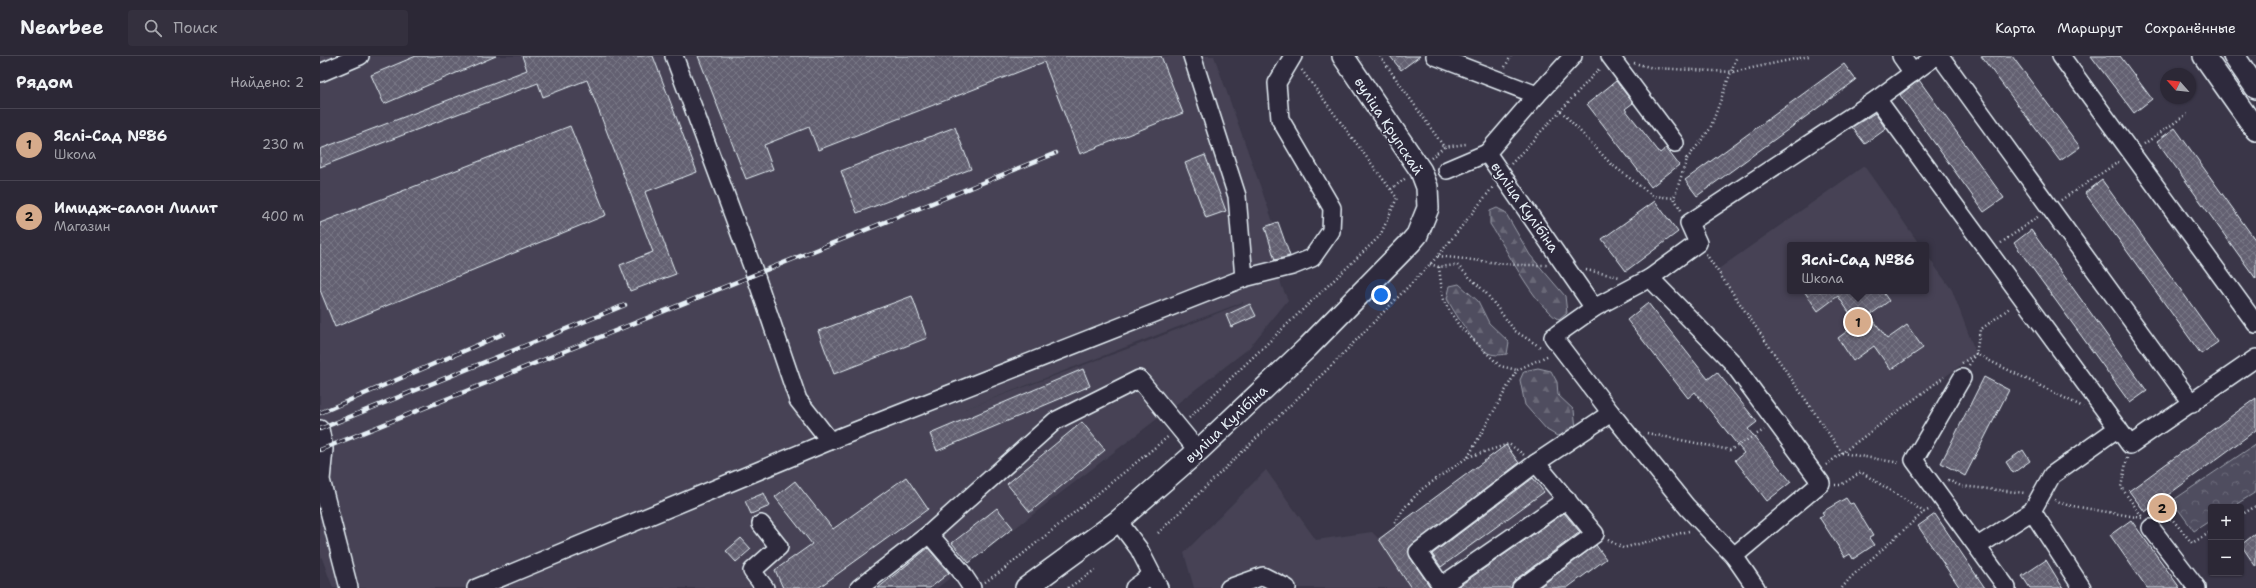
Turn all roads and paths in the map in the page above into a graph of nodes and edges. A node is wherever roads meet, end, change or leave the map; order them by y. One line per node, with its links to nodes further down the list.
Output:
1 (360, 56): 19 (street)
2 (674, 56): 66 (street)
3 (1192, 56): 48 (street)
4 (1292, 56): 37 (path); 48 (street)
5 (1343, 56): 41 (main road, вуліца Крупскай)
6 (1380, 56): 29 (path)
7 (1435, 56): 22 (street)
8 (1574, 56): 22 (street, вуліца Кулібіна)
9 (1610, 56): 18 (path); 24 (path); 28 (street)
10 (1737, 56): 18 (path)
11 (1809, 56): 18 (path)
12 (1901, 56): 20 (street)
13 (1936, 56): 20 (street)
14 (1940, 56): 39 (street)
15 (2061, 56): 31 (street)
16 (2204, 56): 26 (main road)
17 (2234, 56): 21 (main road)
18 (1731, 72): 33 (path)
19 (320, 73)
20 (1913, 73): 23 (street)
21 (2256, 88)
22 (1537, 94): 30 (street, вуліца Кулібіна)
23 (1877, 99): 40 (street); 43 (street)
24 (1561, 111): 35 (path); 38 (path)
25 (2187, 114): 31 (path)
26 (2256, 130)
27 (1471, 143): 29 (path)
28 (1675, 143): 33 (path)
29 (1444, 147): 32 (path)
30 (1488, 153): 34 (street); 35 (street, вуліца Кулібіна)
31 (2132, 153): 39 (path); 52 (street)
32 (1430, 159)
33 (1687, 159): 38 (path)
34 (1447, 170)
35 (1502, 174): 44 (path); 46 (street, вуліца Кулібіна)
36 (1406, 178): 37 (path)
37 (1391, 189): 62 (path)
38 (1674, 198): 40 (path)
39 (2050, 208): 43 (path); 58 (street)
40 (1689, 223): 42 (street)
41 (1411, 242): 68 (main road, вуліца Кулібіна)
42 (1698, 243): 49 (street); 69 (path)
43 (1989, 252): 50 (street)
44 (1438, 256): 45 (path); 46 (path)
45 (1430, 264): 47 (path); 87 (path)
46 (1565, 265): 49 (path); 51 (street, вуліца Кулібіна)
47 (1439, 266): 53 (path); 56 (path)
48 (1244, 278): 66 (street)
49 (1650, 278): 51 (street); 61 (street)
50 (2023, 298): 54 (path); 64 (street)
51 (1594, 308): 53 (street)
52 (2256, 324)
53 (1559, 351): 56 (path); 60 (street)
54 (1976, 354): 57 (path); 57 (path); 59 (path)
55 (2256, 358): 58 (street)
56 (1517, 370): 70 (path)
57 (1956, 373): 69 (path); 72 (street)
58 (2192, 404): 67 (street)
59 (2086, 409)
60 (1611, 413): 63 (street); 71 (street)
61 (1776, 423): 63 (path); 73 (street)
62 (1179, 427): 68 (street); 88 (street); 95 (path)
63 (1623, 428): 86 (street)
64 (2118, 428): 67 (street); 75 (street)
65 (320, 429): 97 (street)
66 (830, 441): 98 (street)
67 (2130, 445): 83 (path)
68 (1198, 451): 82 (main road, вуліца Кулібіна)
69 (1842, 453): 72 (path); 73 (path)
70 (1468, 457): 71 (path); 84 (path)
71 (1536, 463): 76 (street); 96 (street)
72 (1920, 467): 77 (street)
73 (1818, 479): 80 (path); 92 (street)
74 (1947, 480): 75 (path)
75 (2041, 494): 79 (street); 83 (path)
76 (1567, 499): 89 (street); 96 (street)
77 (1946, 502): 80 (path); 91 (street)
78 (2256, 506): 81 (path)
79 (2032, 511): 91 (street); 110 (street)
80 (1924, 512): 108 (path)
81 (2244, 513)
82 (1118, 521): 94 (street); 101 (main road, вуліца Кулібіна)
83 (2151, 522): 90 (path); 111 (street)
84 (1395, 523)
85 (761, 524): 99 (street)
86 (1706, 526): 89 (path); 92 (street)
87 (1158, 533)
88 (930, 534): 95 (street); 100 (street)
89 (1595, 534): 106 (street)
90 (2208, 534)
91 (1978, 546): 109 (street)
92 (1734, 556): 107 (street)
93 (1095, 570): 102 (path)
94 (1156, 581): 103 (street)
95 (977, 586)
96 (1442, 587)
97 (349, 588)
98 (476, 588)
99 (766, 588)
100 (859, 588)
101 (1026, 588)
102 (1068, 588)
103 (1134, 588)
104 (1229, 588): 105 (street)
105 (1287, 588)
106 (1521, 588)
107 (1756, 588)
108 (1842, 588)
109 (2007, 588)
110 (2082, 588)
111 (2197, 588)

